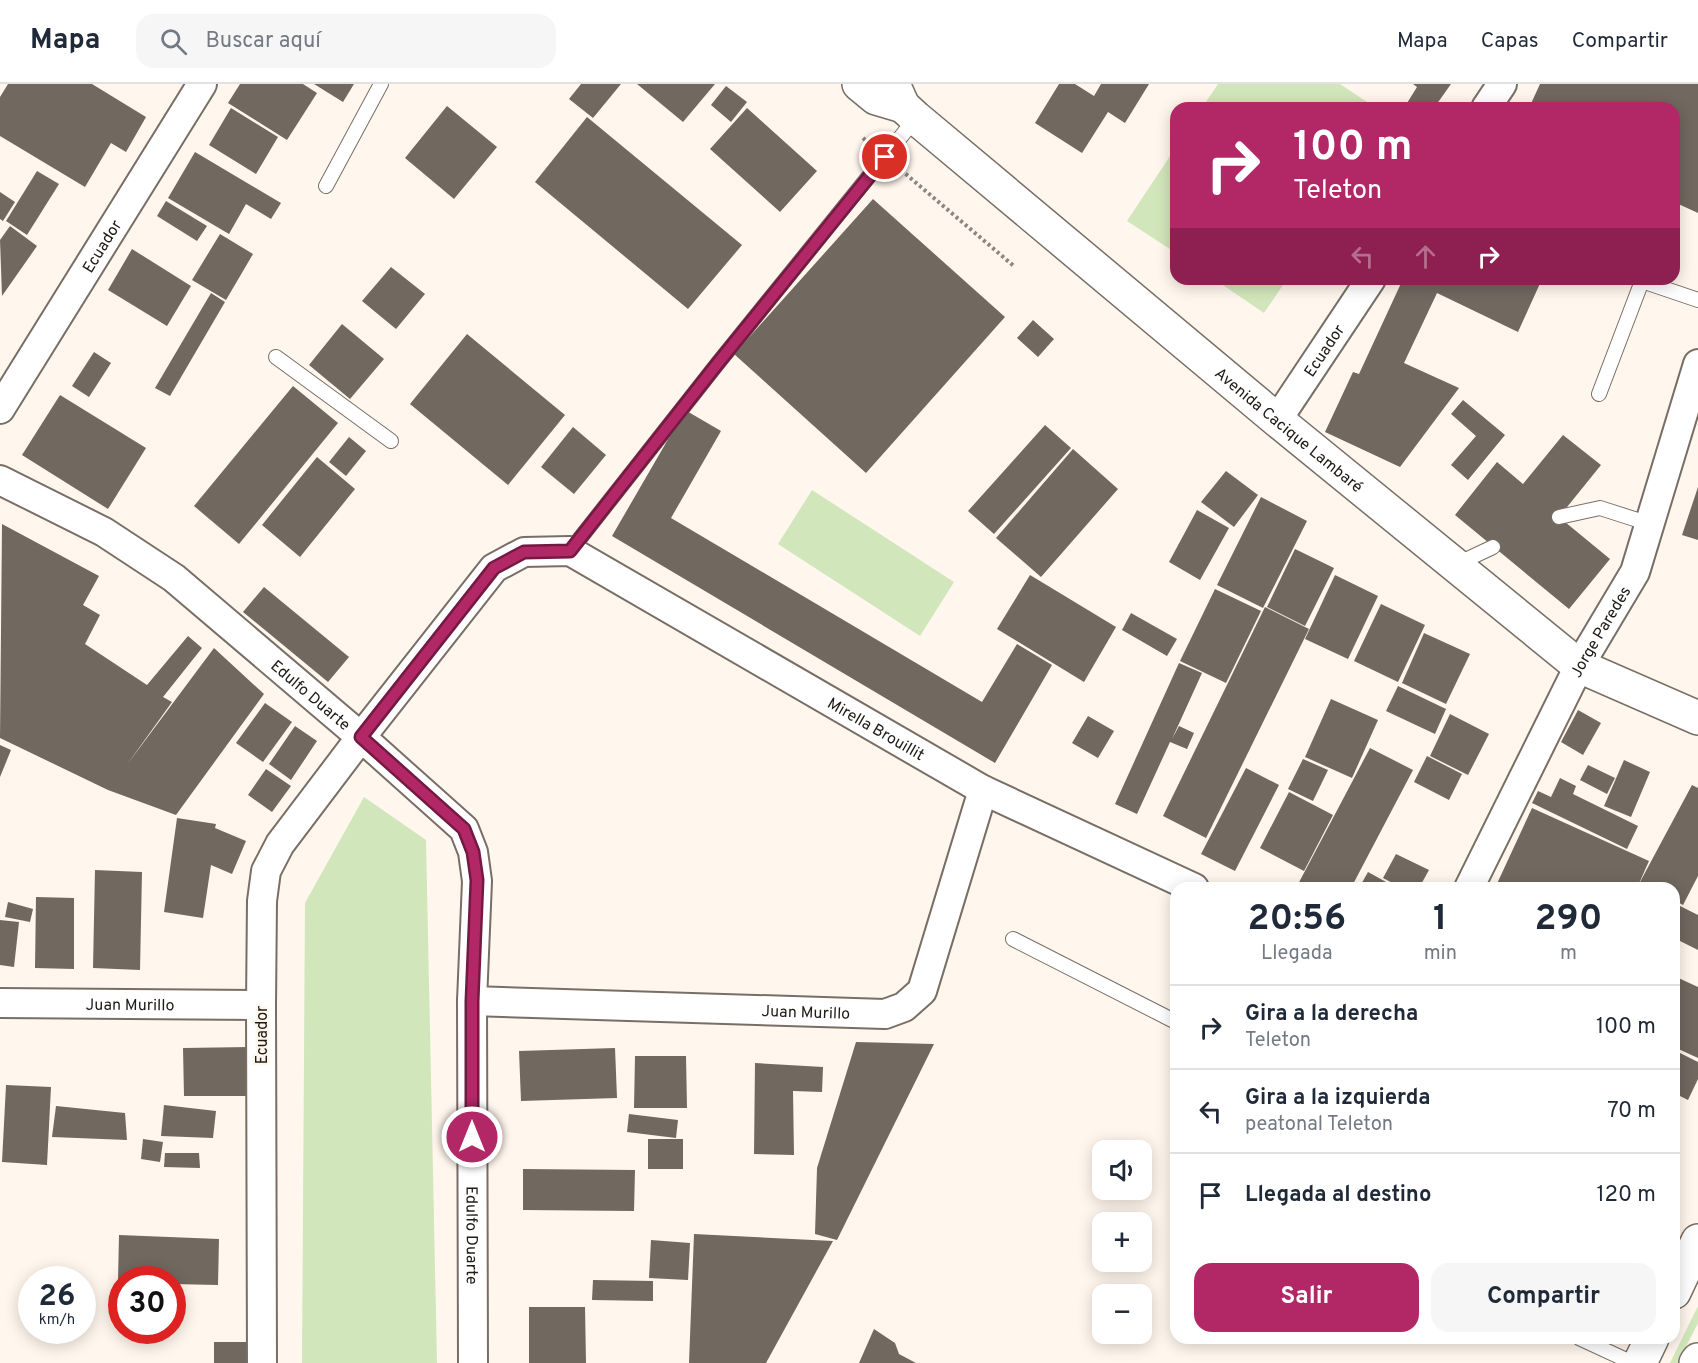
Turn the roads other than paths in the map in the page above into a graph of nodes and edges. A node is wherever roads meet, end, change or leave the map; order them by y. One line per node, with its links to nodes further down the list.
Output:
1 (202, 84): 15 (street, Ecuador)
2 (381, 84): 7 (lane)
3 (859, 84): 6 (main road, Avenida Cacique Lambaré)
4 (1502, 84): 5 (street)
5 (1490, 102)
6 (904, 103): 16 (main road, Avenida Cacique Lambaré); 22 (lane)
7 (326, 186)
8 (1367, 285): 16 (street, Ecuador)
9 (1640, 285): 14 (lane)
10 (1656, 285): 11 (lane)
11 (1698, 300)
12 (276, 357): 17 (lane)
13 (1698, 364): 20 (street, Jorge Paredes)
14 (1599, 394)
15 (0, 409)
16 (1276, 420): 23 (main road, Avenida Cacique Lambaré)
17 (391, 441)
18 (0, 480): 26 (street, Edulfo Duarte)
19 (1558, 517): 20 (lane)
20 (1650, 524): 24 (street, Jorge Paredes)
21 (1493, 547): 23 (lane)
22 (570, 551): 26 (street, Ecuador); 27 (street, Mirella Brouillit)
23 (1456, 565): 24 (main road, Avenida Cacique Lambaré)
24 (1579, 666): 25 (main road, Avenida Cacique Lambaré); 29 (street, Jorge Paredes)
25 (1698, 718)
26 (361, 737): 31 (street, Edulfo Duarte); 33 (street, Ecuador)
27 (982, 789): 28 (street, Mirella Brouillit); 31 (street, Juan Murillo)
28 (1181, 882)
29 (1472, 882)
30 (1013, 939): 34 (lane)
31 (472, 1001): 40 (street, Edulfo Duarte)
32 (0, 1003): 33 (street, Juan Murillo)
33 (261, 1005): 39 (street, Ecuador)
34 (1170, 1019)
35 (1698, 1241): 36 (main road)
36 (1680, 1279)
37 (1592, 1344): 41 (lane)
38 (1649, 1344): 42 (main road)
39 (262, 1363)
40 (473, 1363)
41 (1632, 1363)
42 (1640, 1363)

